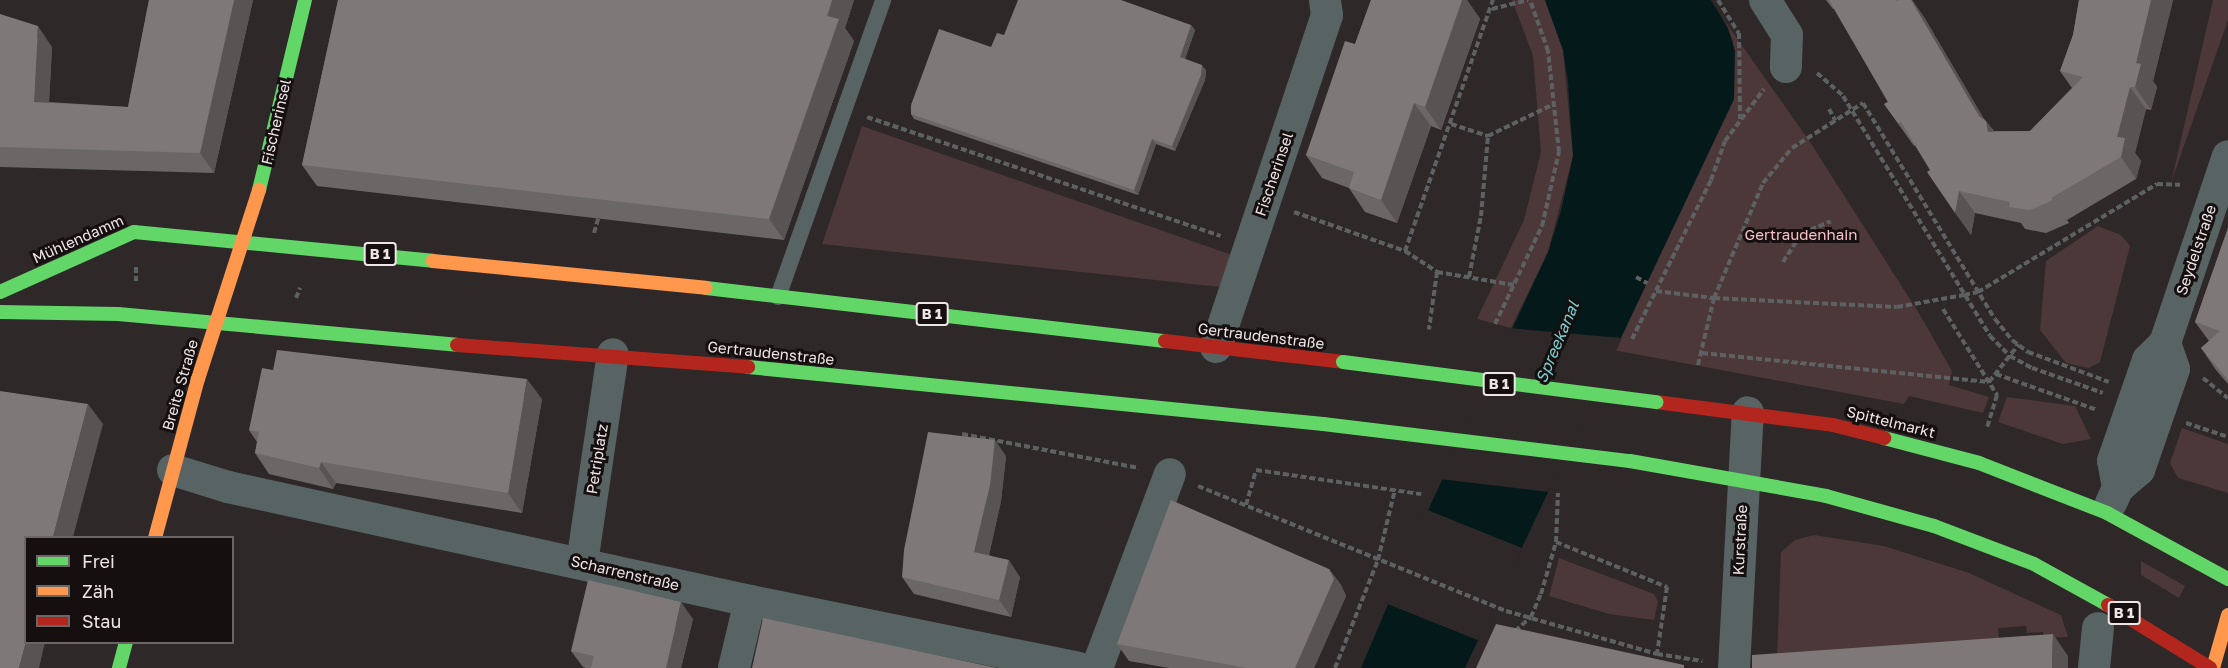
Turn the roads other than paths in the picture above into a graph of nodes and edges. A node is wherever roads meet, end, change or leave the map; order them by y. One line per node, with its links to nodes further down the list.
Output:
1 (304, 0): 7 (main road, Fischerinsel)
2 (883, 0): 9 (lane)
3 (1325, 0): 12 (street, Fischerinsel)
4 (1765, 0): 5 (street)
5 (1786, 67)
6 (2228, 156): 19 (street, Seydelstraße)
7 (244, 243): 8 (main road, Mühlendamm / B 1); 9 (main road, Gertraudenstraße / B 1); 11 (main road, Breite Straße)
8 (0, 292)
9 (778, 297): 12 (main road, Gertraudenstraße / B 1)
10 (0, 312): 11 (main road, B 1)
11 (215, 323): 13 (main road, Gertraudenstraße / B 1); 16 (main road, Breite Straße)
12 (1216, 347): 14 (main road, Gertraudenstraße / B 1, bridge)
13 (613, 354): 18 (main road, Gertraudenstraße / B 1, bridge); 21 (street, Petriplatz)
14 (1656, 402): 15 (main road, Spittelmarkt / B 1)
15 (1748, 412): 18 (street, Kurstraße); 19 (main road, Spittelmarkt / B 1)
16 (173, 470): 20 (main road, Breite Straße); 21 (street, Scharrenstraße)
17 (1170, 474): 32 (street)
18 (1743, 479): 28 (street, Kurstraße); 34 (main road, B 1)
19 (2113, 500): 22 (main road, B 1)
20 (155, 536)
21 (582, 563): 23 (street, Scharrenstraße)
22 (2228, 579)
23 (750, 601): 30 (street); 31 (street, Scharrenstraße)
24 (2228, 615): 34 (main road)
25 (2098, 628): 33 (street)
26 (125, 644): 29 (main road)
27 (2228, 657): 34 (main road)
28 (1724, 666)
29 (119, 668)
30 (734, 668)
31 (1078, 668)
32 (1098, 668)
33 (2094, 668)
34 (2213, 668)

